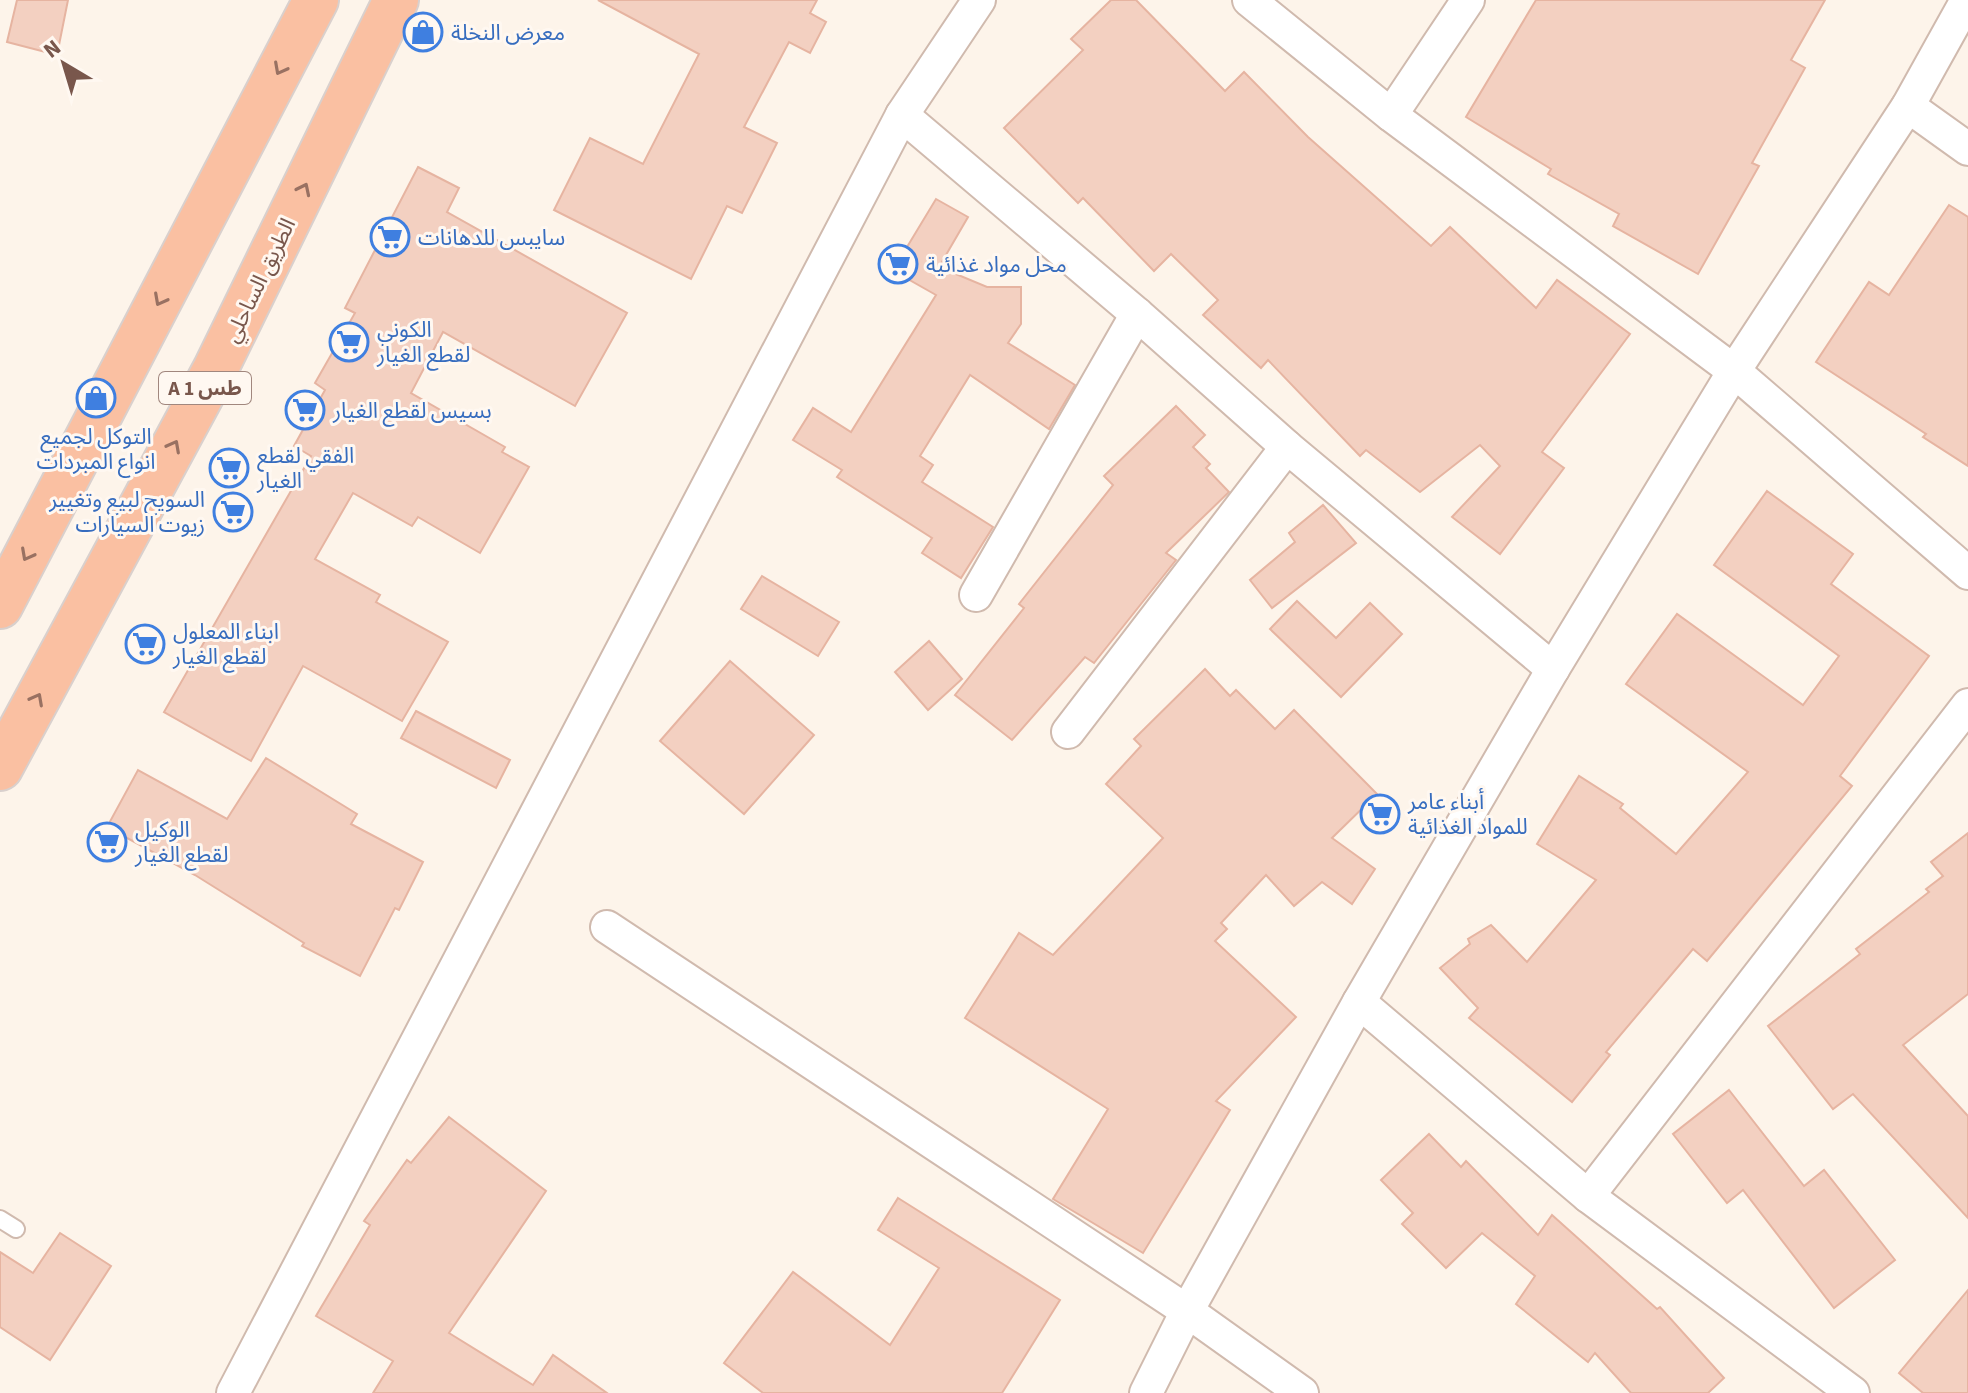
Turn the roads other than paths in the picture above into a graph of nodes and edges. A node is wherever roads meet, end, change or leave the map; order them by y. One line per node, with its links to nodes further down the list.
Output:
1 (316, 0): 16 (highway, A 1 طس, one-way to 16)
2 (396, 0): 20 (highway, الطريق الساحلي / A 1 طس, one-way to 2)
3 (979, 0): 8 (street)
4 (1249, 0): 9 (street)
5 (1468, 0): 9 (street)
6 (1967, 0): 7 (street)
7 (1908, 106): 10 (street); 12 (street)
8 (902, 115): 11 (street); 27 (street)
9 (1391, 115): 12 (street)
10 (1968, 149)
11 (1137, 314): 13 (street); 15 (street)
12 (1734, 371): 14 (street); 17 (street)
13 (1287, 447): 17 (street); 19 (street)
14 (1968, 573)
15 (976, 595)
16 (0, 606)
17 (1553, 669): 22 (street)
18 (1968, 705): 23 (street)
19 (1068, 732)
20 (0, 768)
21 (607, 927): 26 (street)
22 (1359, 1002): 23 (street); 26 (street)
23 (1588, 1196): 30 (street)
24 (0, 1219): 25 (lane)
25 (16, 1229)
26 (1187, 1311): 28 (street); 29 (street)
27 (233, 1393)
28 (1146, 1393)
29 (1302, 1393)
30 (1853, 1393)

